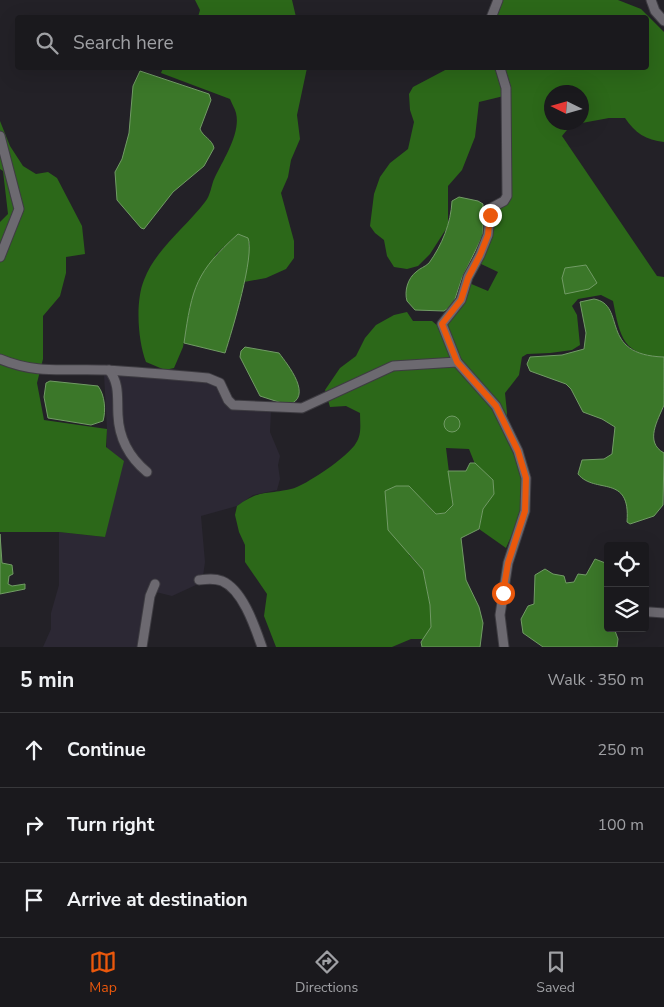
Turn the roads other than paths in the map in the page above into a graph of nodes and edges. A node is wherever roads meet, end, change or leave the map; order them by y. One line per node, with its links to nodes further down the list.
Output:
1 (498, 0): 3 (street)
2 (651, 0): 4 (street)
3 (492, 15)
4 (664, 22)
5 (501, 70): 9 (street)
6 (0, 136): 7 (street)
7 (0, 257)
8 (0, 359): 10 (street)
9 (457, 362): 10 (street); 18 (street)
10 (109, 370): 11 (street)
11 (147, 472)
12 (199, 580): 17 (street)
13 (155, 584): 16 (street)
14 (650, 612): 15 (street)
15 (664, 613)
16 (142, 647)
17 (262, 647)
18 (504, 647)

